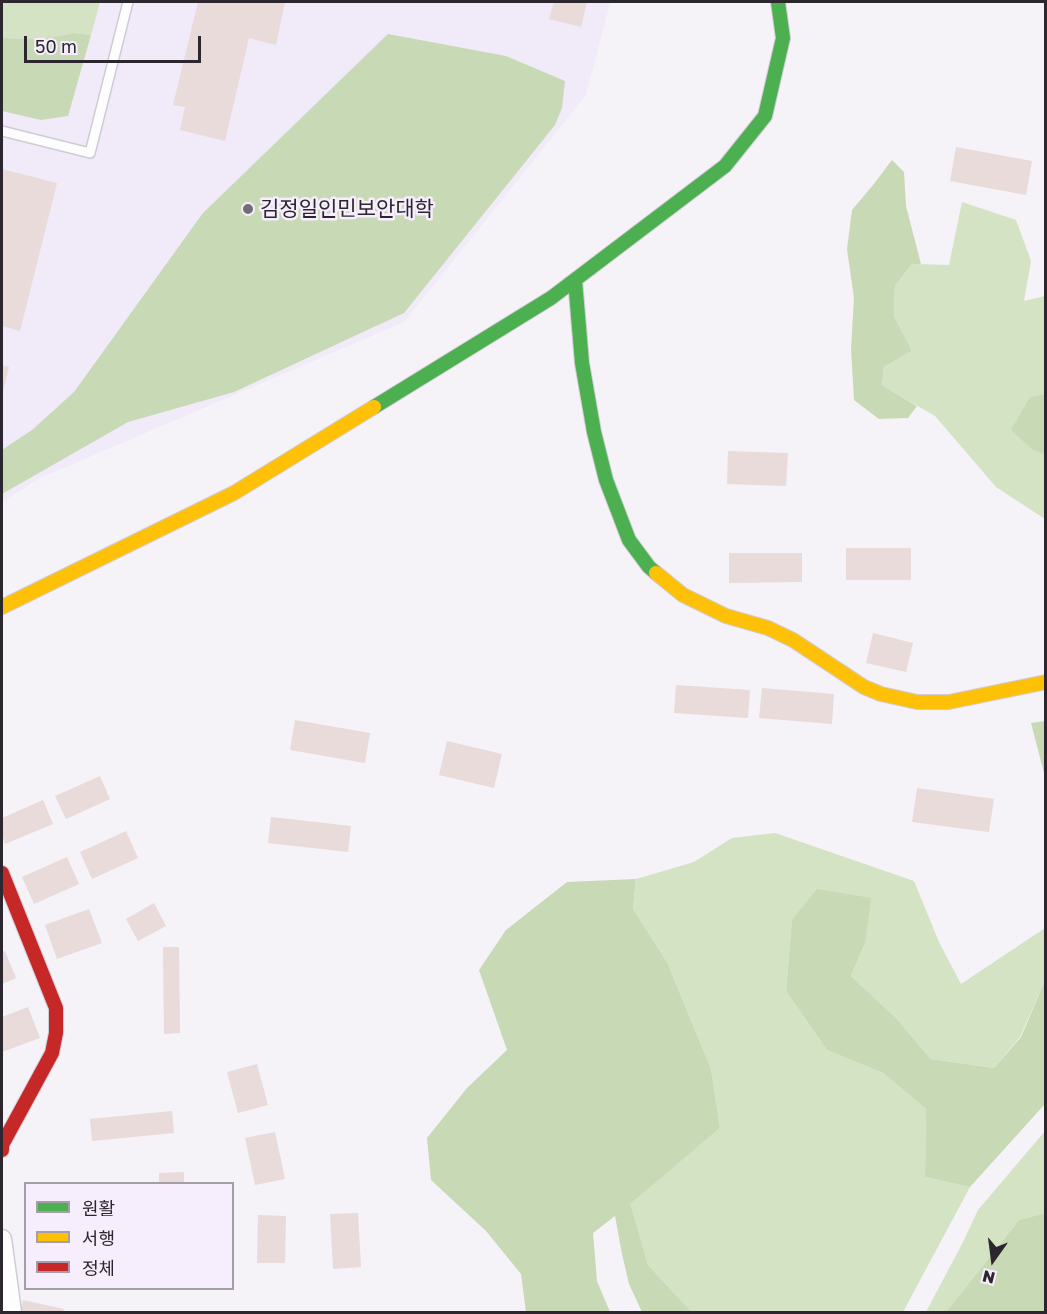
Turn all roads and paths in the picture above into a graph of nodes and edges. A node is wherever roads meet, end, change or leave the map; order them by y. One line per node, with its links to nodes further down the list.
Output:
1 (128, 2): 3 (lane)
2 (778, 2): 4 (street)
3 (2, 131)
4 (575, 280): 5 (street); 6 (street)
5 (2, 607)
6 (1046, 682)
7 (2, 873): 8 (street)
8 (2, 1150)
9 (2, 1239): 10 (street)
10 (12, 1312)

